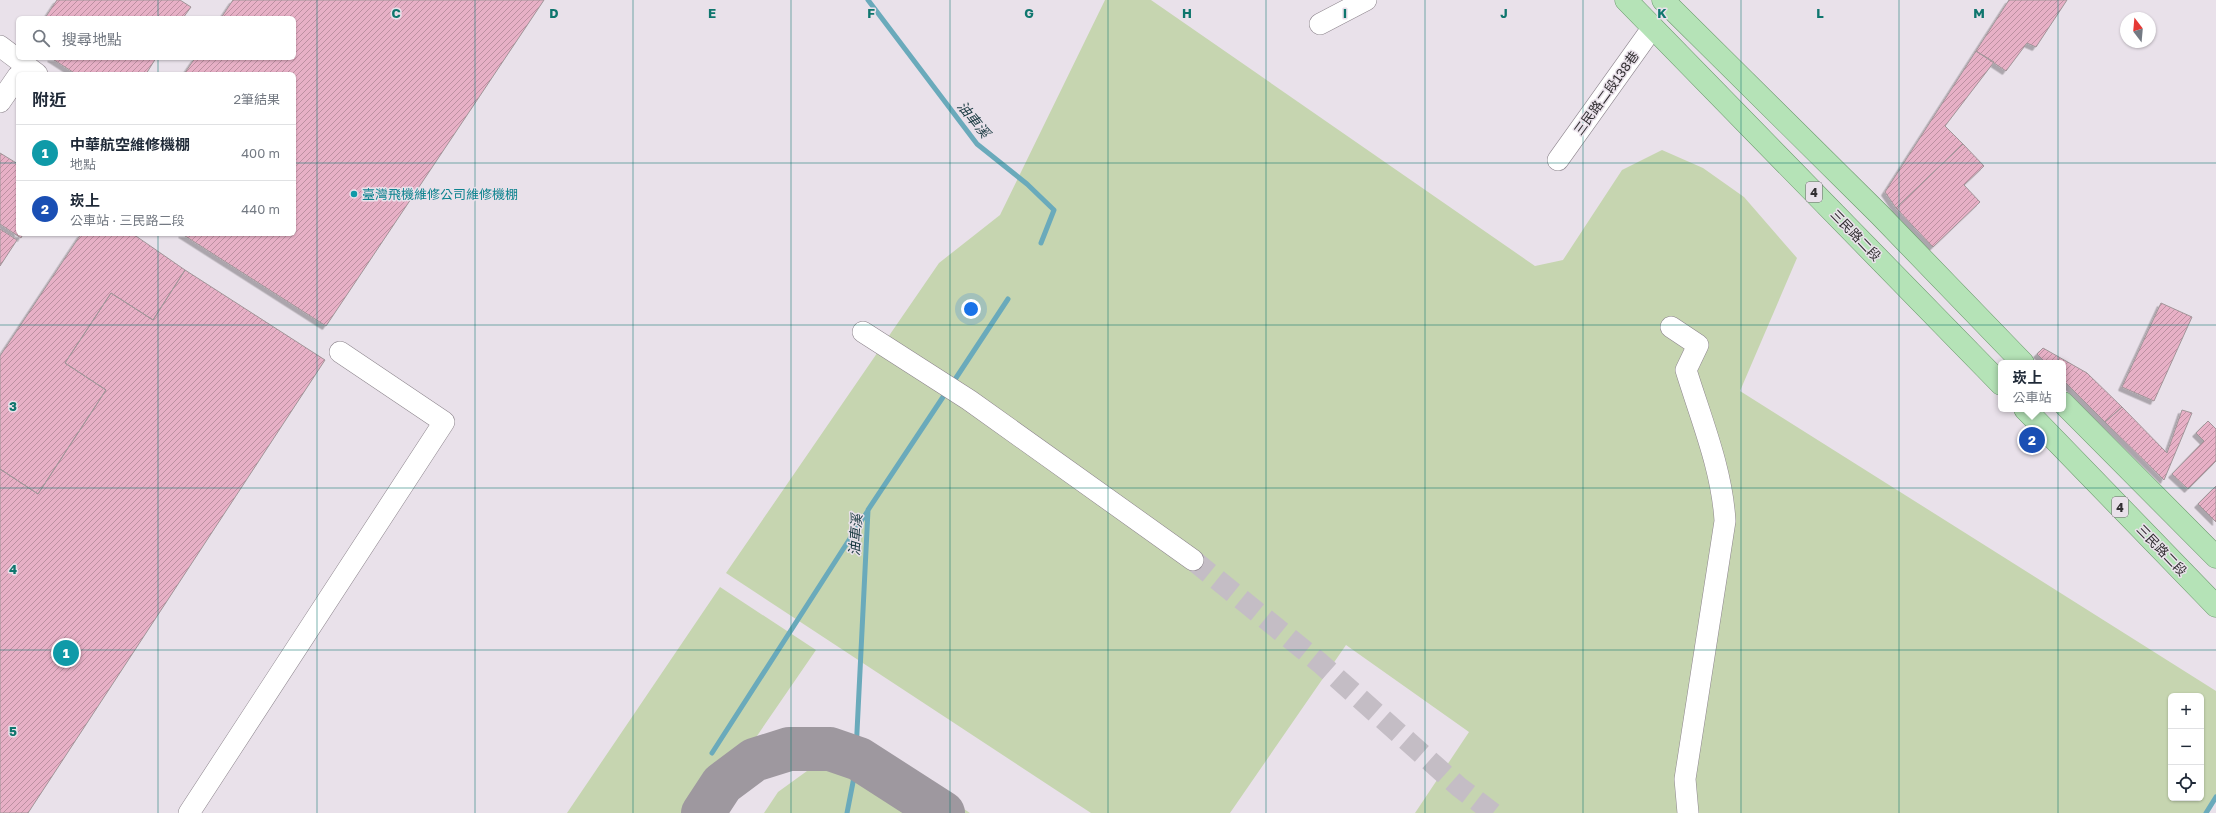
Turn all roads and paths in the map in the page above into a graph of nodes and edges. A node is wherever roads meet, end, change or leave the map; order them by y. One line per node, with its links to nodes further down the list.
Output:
1 (1366, 0): 4 (lane)
2 (1626, 0): 5 (main road, 三民路二段 / 4)
3 (1663, 0): 14 (main road, 4)
4 (1320, 24)
5 (1654, 27): 10 (lane, 三民路二段138巷); 15 (main road, 三民路二段 / 4)
6 (0, 46): 7 (lane)
7 (25, 72)
8 (16, 83): 9 (lane)
9 (0, 102)
10 (1558, 160)
11 (1671, 327): 22 (lane)
12 (863, 332): 19 (lane)
13 (340, 352): 21 (lane)
14 (2020, 360)
15 (1998, 381)
16 (2066, 406): 18 (main road)
17 (2028, 412): 20 (main road, 三民路二段 / 4)
18 (2216, 557)
19 (1193, 560)
20 (2216, 606)
21 (189, 813)
22 (1688, 813)

